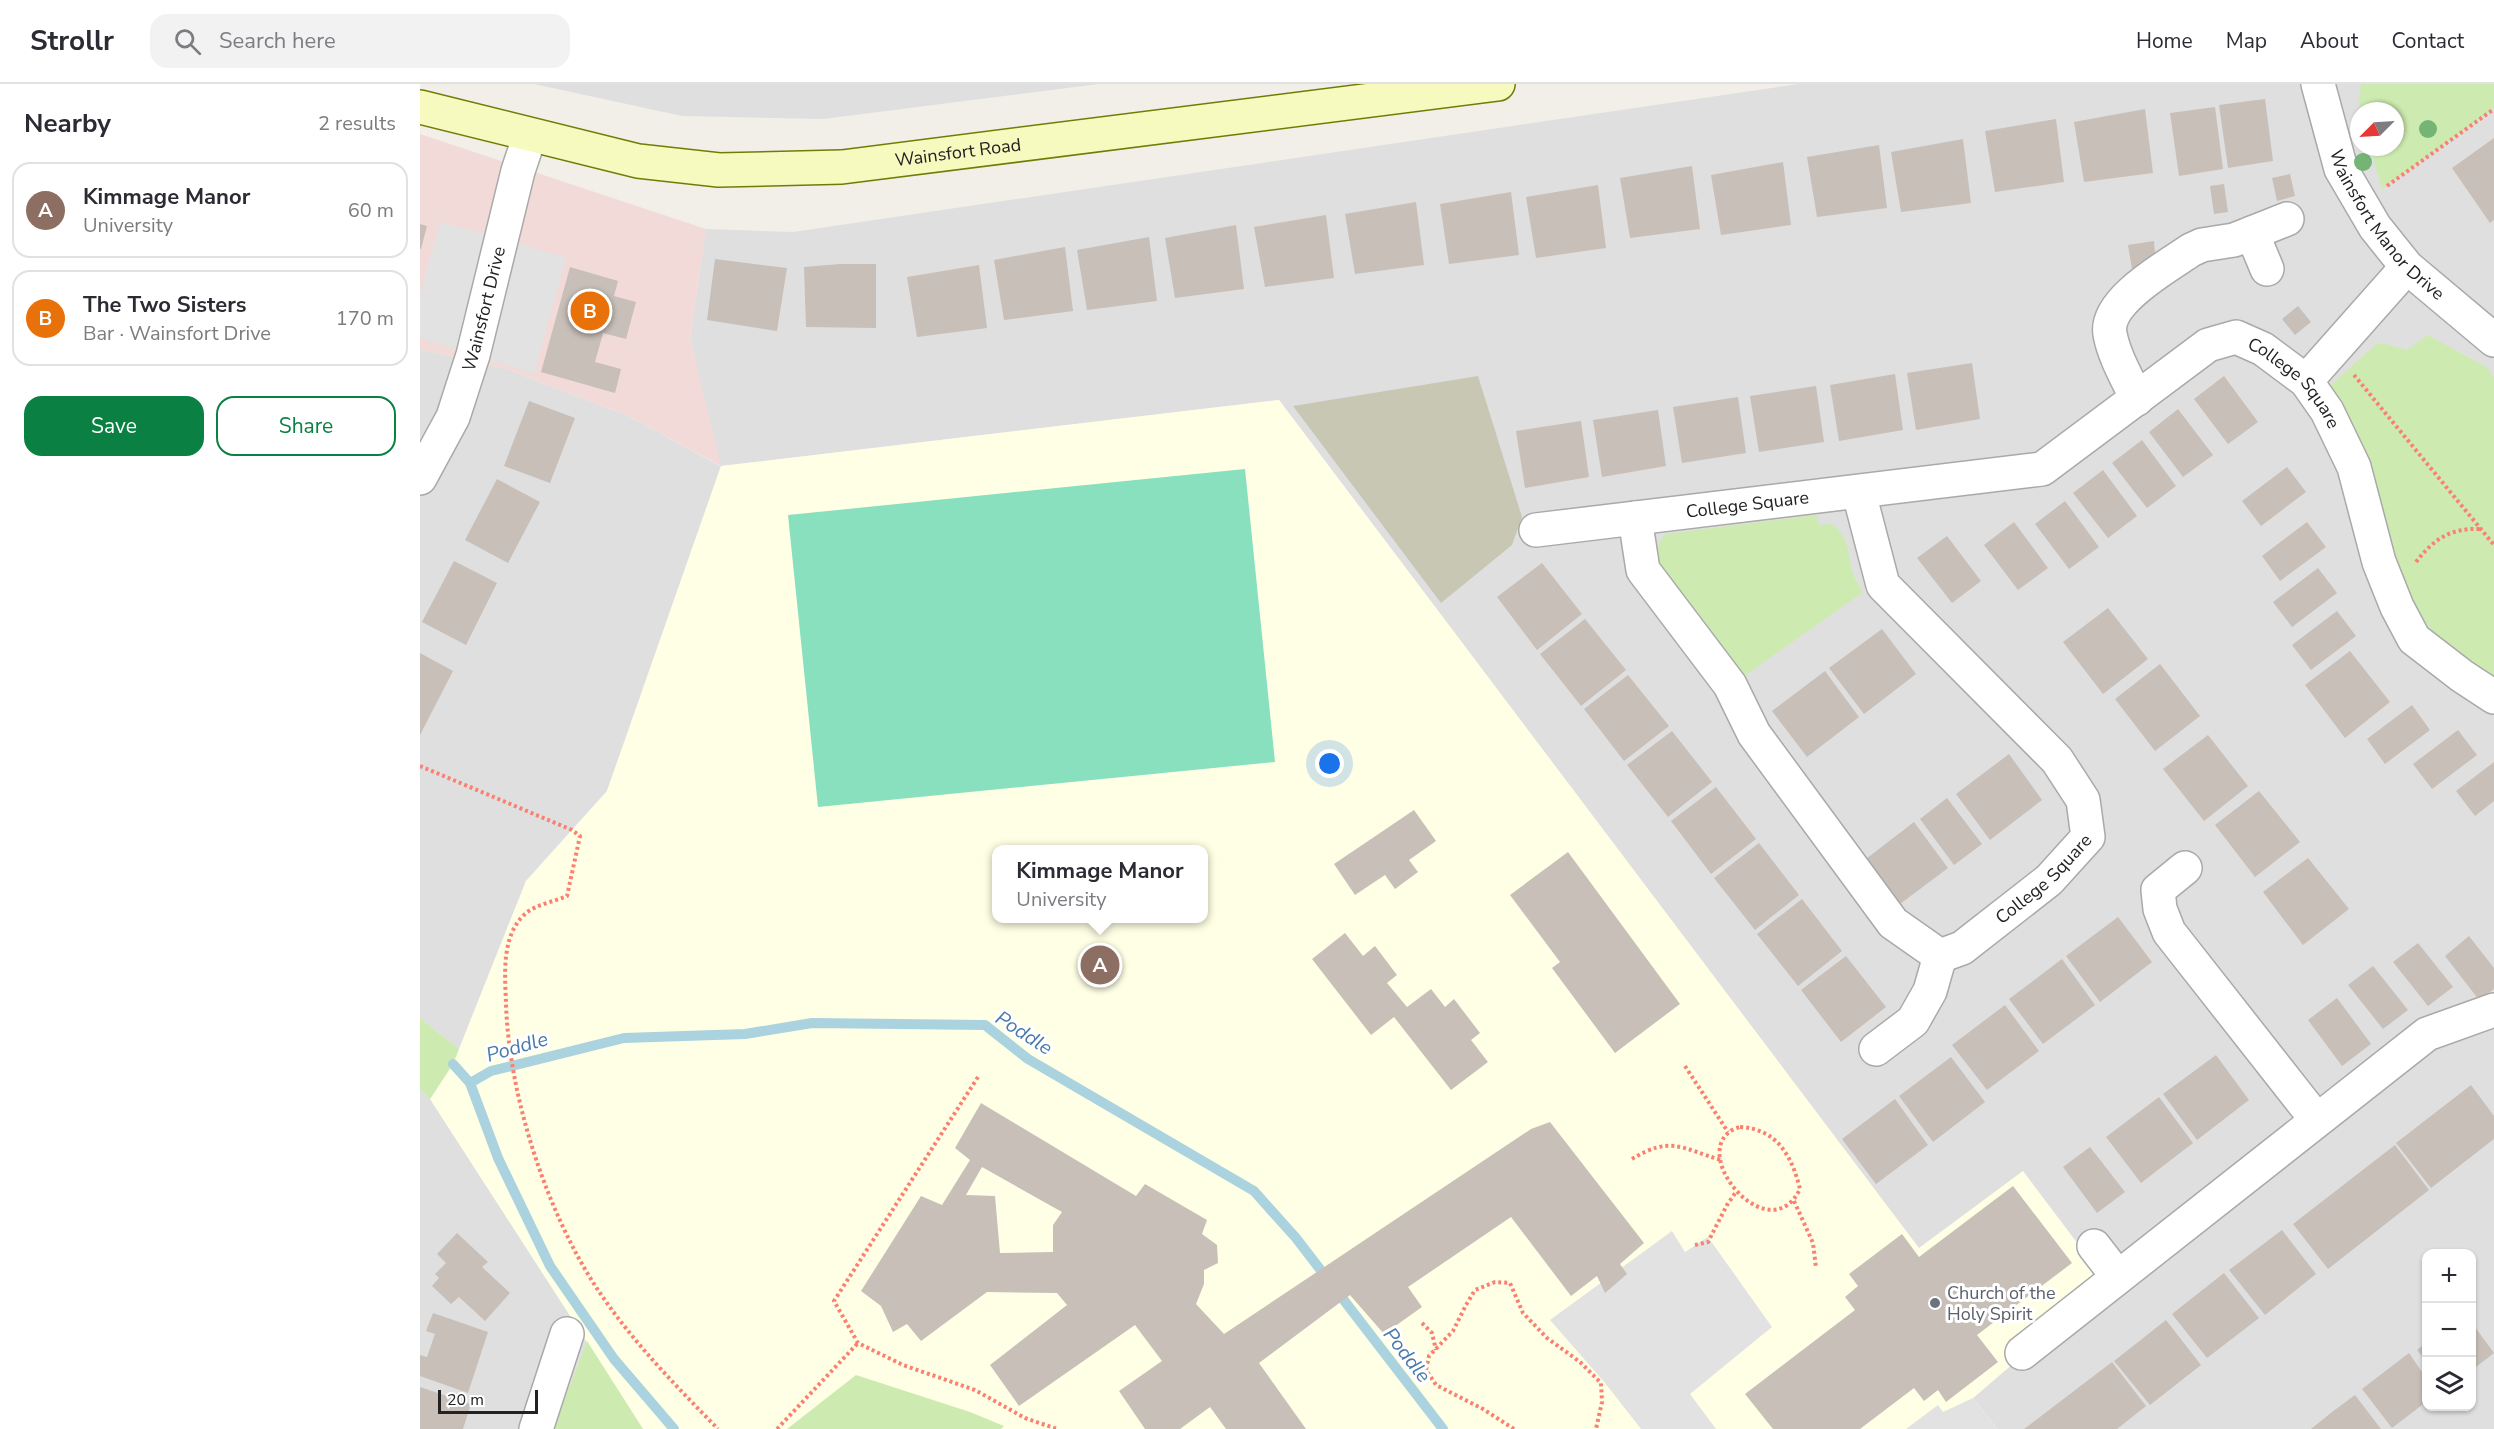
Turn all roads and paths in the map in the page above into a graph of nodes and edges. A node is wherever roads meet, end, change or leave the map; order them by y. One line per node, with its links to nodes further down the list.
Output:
1 (1498, 84): 5 (main road, Wainsfort Road)
2 (2318, 84): 9 (street, Wainsfort Manor Drive)
3 (420, 107): 5 (main road, Wainsfort Road)
4 (2494, 109): 6 (path)
5 (530, 135): 15 (street, Wainsfort Drive)
6 (2382, 189)
7 (2288, 219): 8 (street)
8 (2252, 233): 10 (street); 14 (street)
9 (2407, 267): 11 (street, Wainsfort Manor Drive); 12 (street)
10 (2267, 269)
11 (2494, 340)
12 (2334, 350): 13 (street); 18 (path)
13 (2306, 381): 14 (street, College Square); 21 (street, College Square)
14 (2137, 399): 16 (street, College Square)
15 (420, 478)
16 (1859, 492): 17 (street, College Square); 25 (street, College Square)
17 (1635, 518): 19 (street, College Square); 25 (street)
18 (2481, 529): 20 (path); 21 (path)
19 (1536, 530)
20 (2494, 545)
21 (2397, 607): 22 (street, College Square)
22 (2494, 697)
23 (420, 766): 46 (path)
24 (2185, 868): 30 (street)
25 (1940, 956): 27 (street)
26 (2494, 1010): 30 (street)
27 (1876, 1049)
28 (1685, 1066): 31 (path)
29 (978, 1077): 42 (path)
30 (2316, 1119): 39 (street)
31 (1728, 1132): 33 (path); 35 (path)
32 (1632, 1159): 33 (path)
33 (1721, 1160): 34 (path)
34 (1737, 1192): 35 (path); 36 (path)
35 (1794, 1201): 38 (path)
36 (1695, 1245)
37 (2094, 1246): 39 (street)
38 (1816, 1268)
39 (2118, 1277): 44 (street)
40 (1422, 1323): 43 (path)
41 (567, 1334): 45 (street)
42 (858, 1343): 47 (path); 48 (path)
43 (1436, 1350): 49 (path); 50 (path)
44 (2022, 1353)
45 (536, 1429)
46 (718, 1429)
47 (777, 1429)
48 (1057, 1429)
49 (1514, 1429)
50 (1596, 1429)

